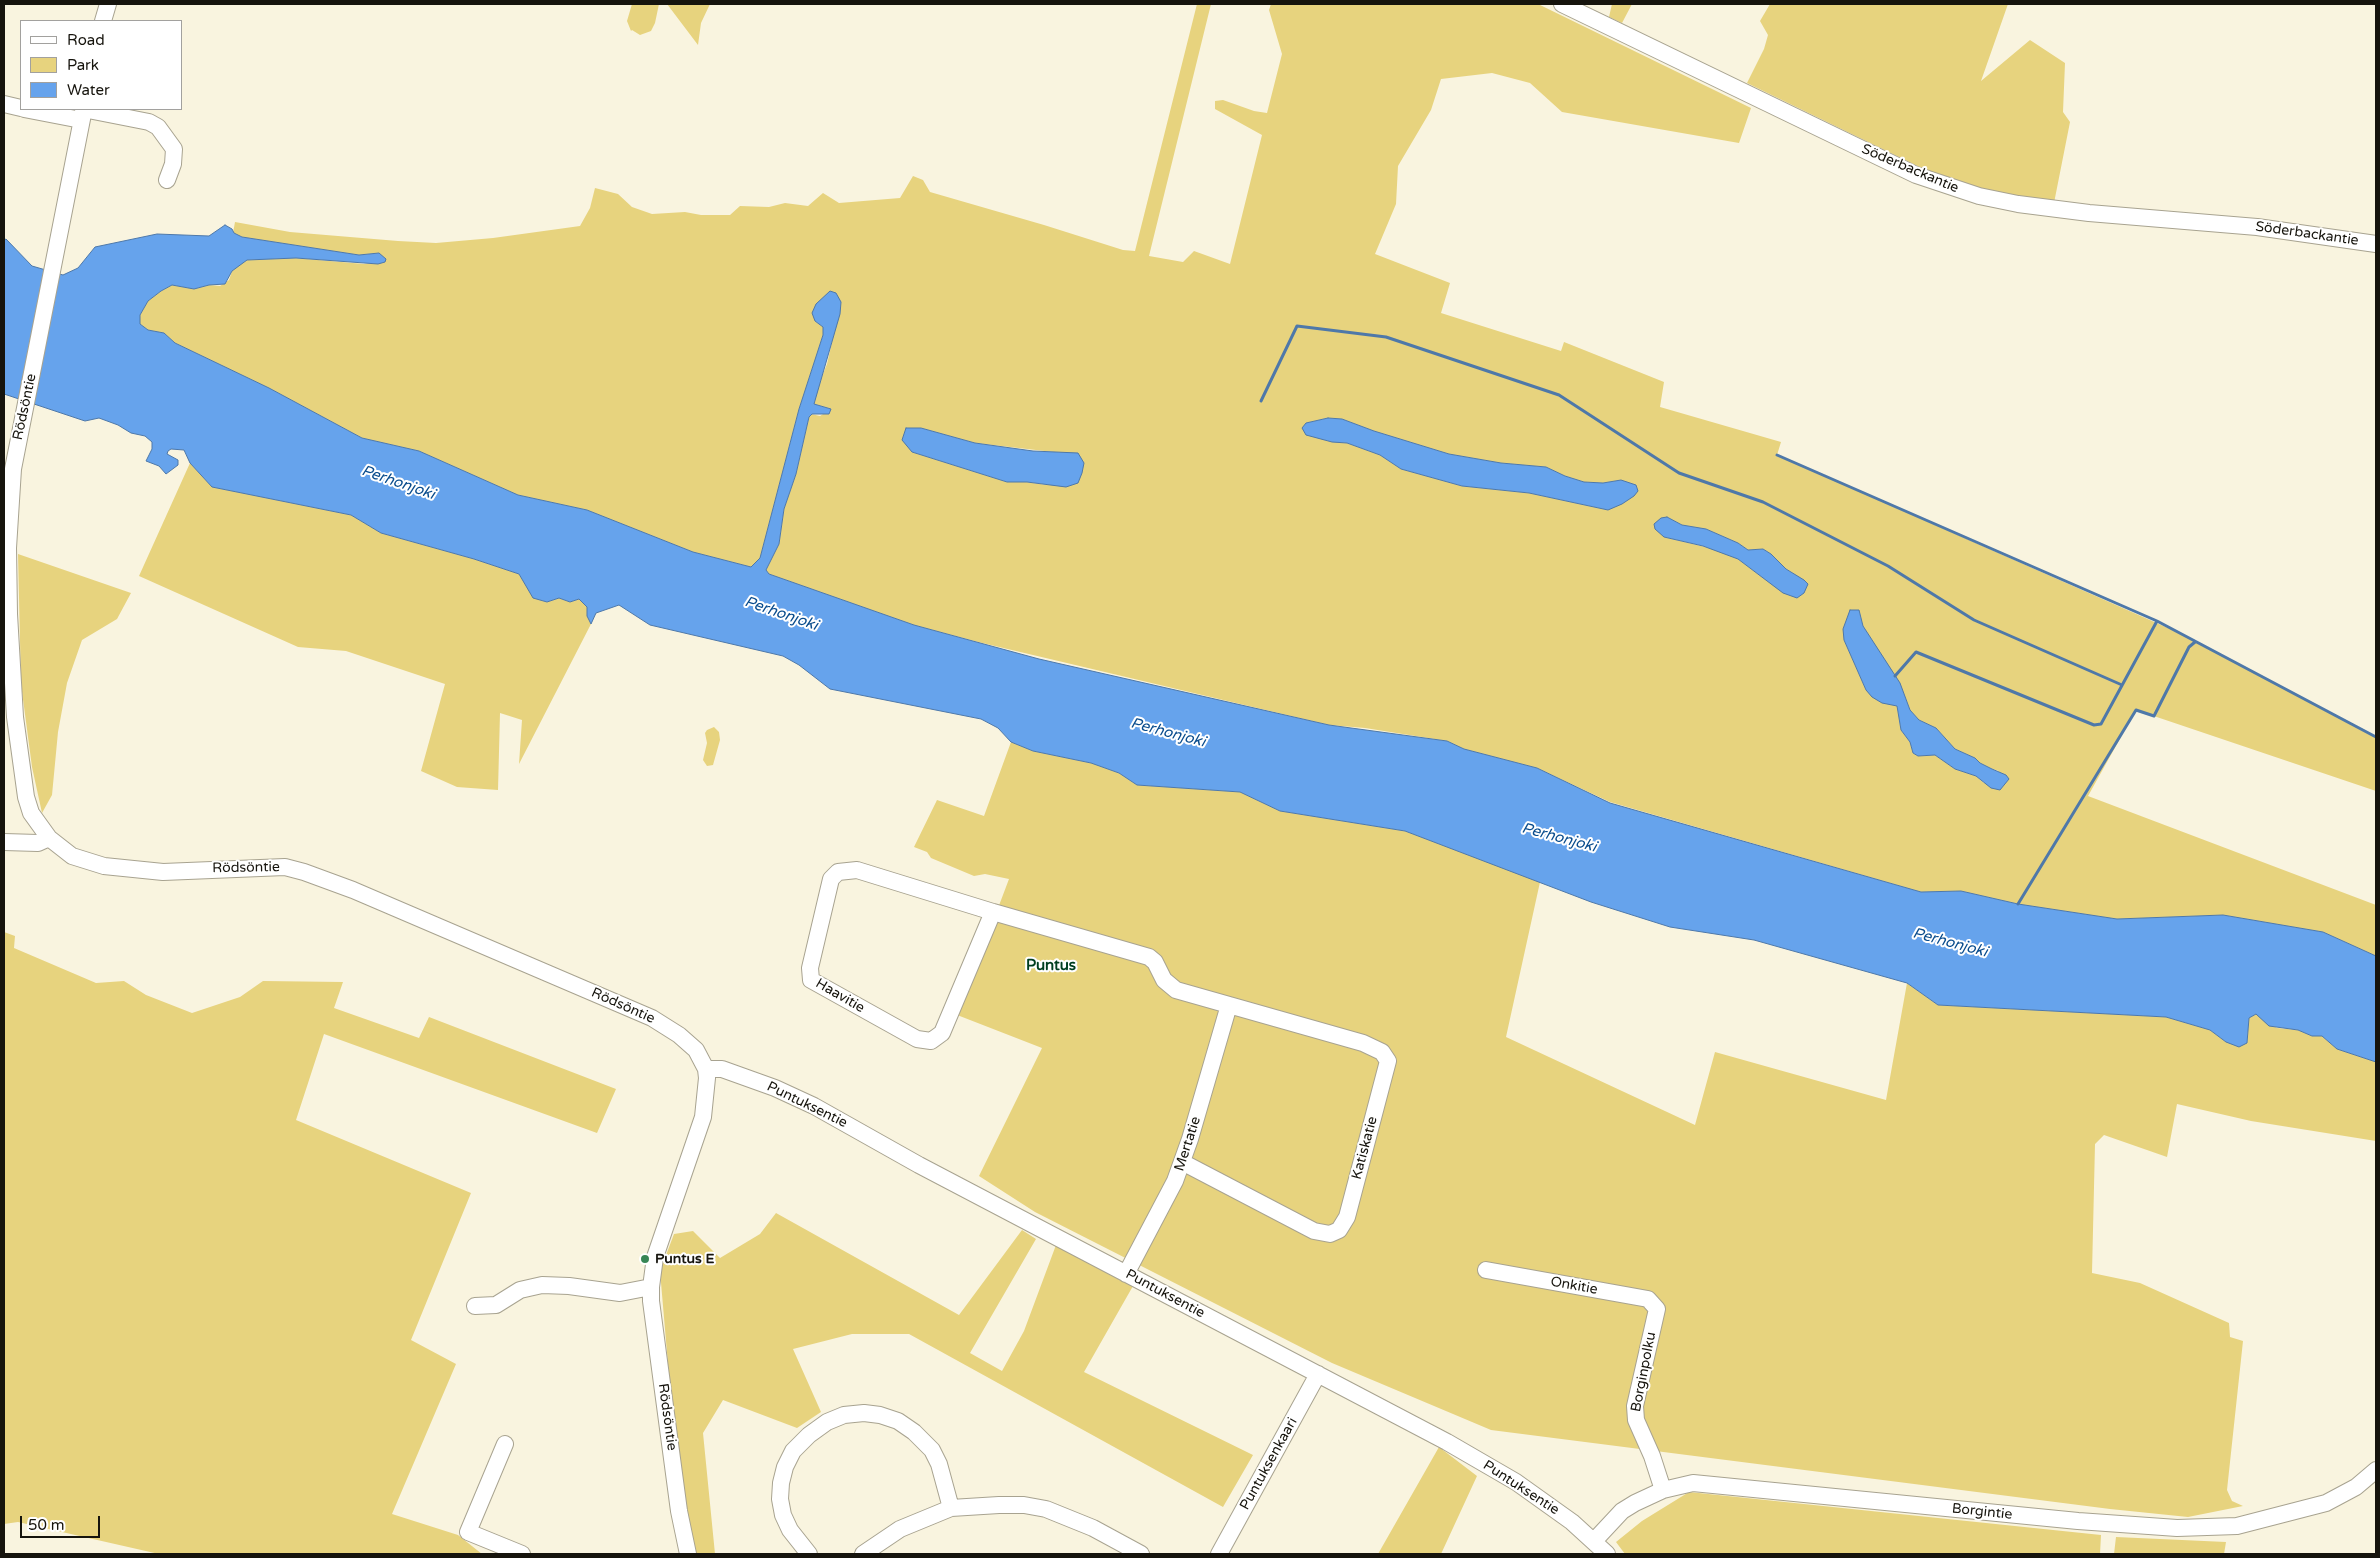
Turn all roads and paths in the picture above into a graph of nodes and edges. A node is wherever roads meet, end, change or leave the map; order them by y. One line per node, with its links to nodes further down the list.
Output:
1 (108, 4): 3 (street)
2 (1562, 4): 9 (street, Söderbackantie)
3 (104, 20)
4 (4, 104): 5 (street)
5 (20, 107)
6 (47, 110): 7 (street)
7 (83, 113): 8 (street); 10 (street, Rödsöntie)
8 (167, 180)
9 (2376, 244)
10 (48, 838): 11 (street); 14 (street, Rödsöntie)
11 (4, 842)
12 (993, 912): 12 (street, Haavitie); 13 (street, Haavitie)
13 (1229, 1005): 15 (street, Mertatie); 15 (street, Katiskatie)
14 (706, 1069): 17 (street, Puntuksentie); 18 (street, Rödsöntie)
15 (1182, 1162): 17 (street, Mertatie)
16 (1486, 1270): 20 (street, Onkitie)
17 (1126, 1274): 21 (street, Puntuksentie)
18 (651, 1287): 19 (street); 28 (street, Rödsöntie)
19 (475, 1306)
20 (1657, 1309): 24 (street, Borginpolku)
21 (1318, 1374): 26 (street, Puntuksentie); 32 (street, Puntuksenkaari)
22 (505, 1444): 27 (street)
23 (2376, 1472): 24 (street, Borgintie)
24 (1663, 1490): 26 (street, Borgintie)
25 (951, 1508): 29 (street); 30 (street); 31 (street)
26 (1594, 1541): 33 (street, Puntuksentie)
27 (522, 1554)
28 (688, 1554)
29 (810, 1554)
30 (864, 1554)
31 (1141, 1554)
32 (1219, 1554)
33 (1607, 1554)

